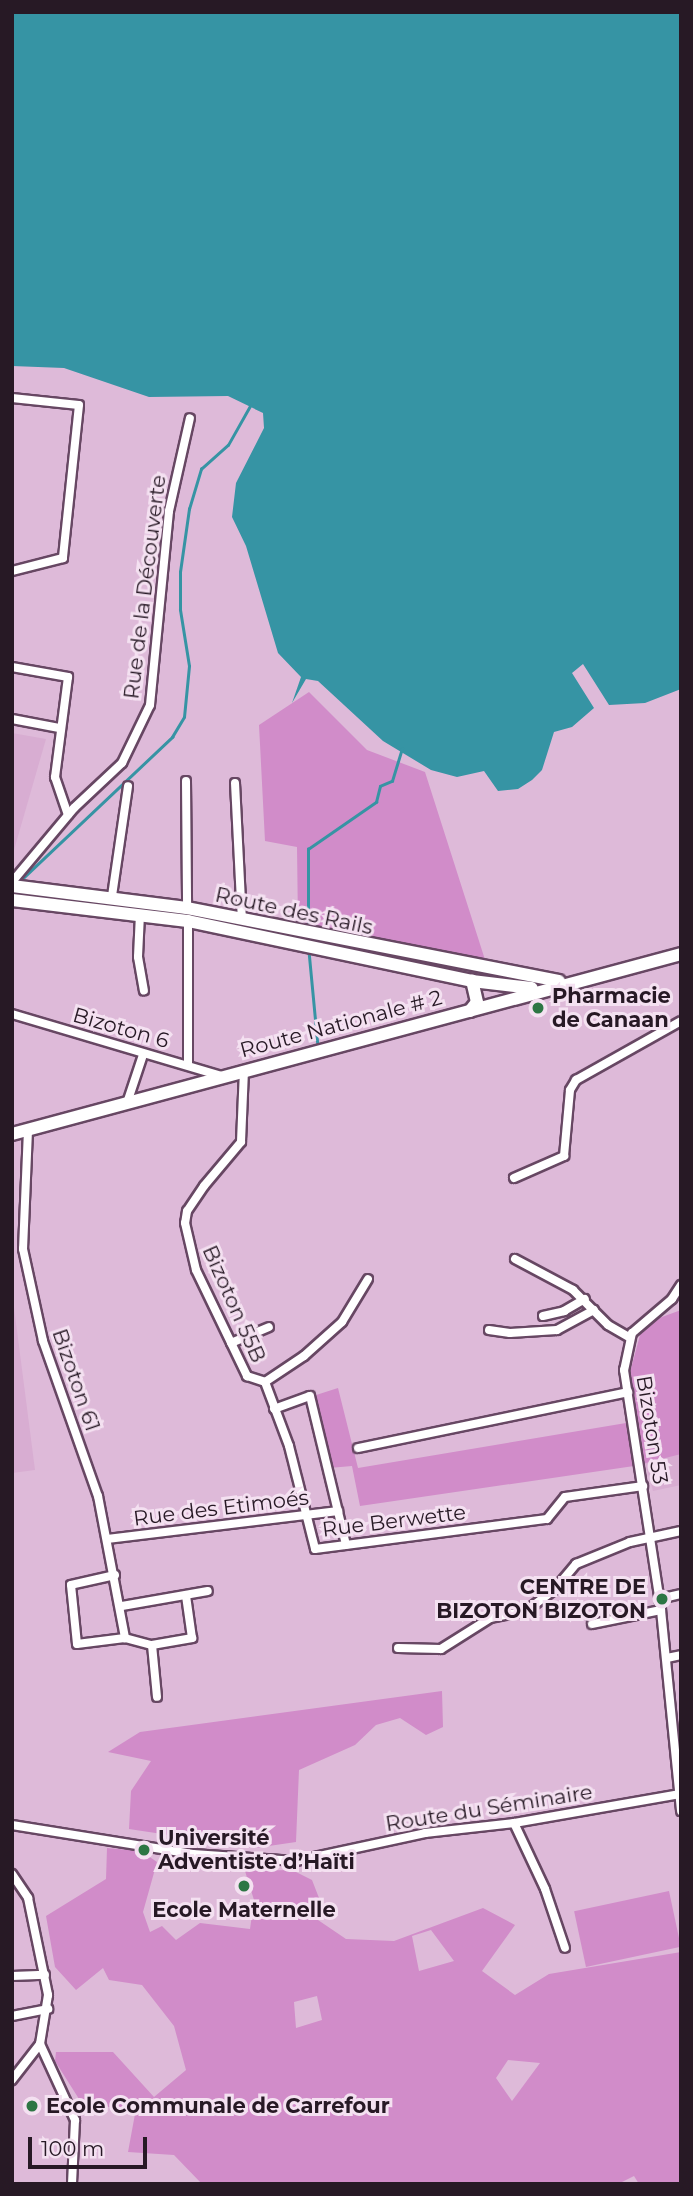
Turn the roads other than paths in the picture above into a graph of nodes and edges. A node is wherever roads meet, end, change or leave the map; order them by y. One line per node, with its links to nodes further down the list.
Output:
1 (12, 398): 3 (street)
2 (190, 418): 10 (street, Rue de la Découverte)
3 (12, 571)
4 (12, 667): 6 (street)
5 (12, 719): 6 (street)
6 (59, 728): 10 (street)
7 (186, 781): 15 (street)
8 (235, 783): 16 (street)
9 (128, 786): 12 (street)
10 (68, 815): 11 (street, Rue de la Découverte)
11 (12, 884): 12 (main road, Route des Rails)
12 (111, 897): 15 (main road, Route des Rails)
13 (12, 900): 14 (main road, Route des Rails)
14 (140, 914): 15 (main road, Route des Rails); 23 (street)
15 (188, 915): 16 (main road, Route des Rails); 17 (main road, Route des Rails); 28 (street)
16 (242, 920): 17 (main road, Route des Rails)
17 (298, 937): 18 (main road, Route des Rails)
18 (322, 942): 20 (main road, Route des Rails); 21 (main road, Route des Rails)
19 (681, 954): 21 (main road, Route Nationale # 2)
20 (472, 981): 22 (main road, Route des Rails); 24 (main road)
21 (566, 982): 22 (main road, Route Nationale # 2)
22 (539, 989): 24 (main road, Route Nationale # 2)
23 (144, 990)
24 (470, 1011): 29 (main road, Route Nationale # 2)
25 (12, 1014): 27 (street, Bizoton 6)
26 (681, 1021): 34 (street)
27 (143, 1055): 28 (street, Bizoton 6); 31 (street)
28 (188, 1065): 30 (street, Bizoton 6)
29 (244, 1070): 30 (main road, Route Nationale # 2); 45 (street, Bizoton 55B)
30 (221, 1076): 31 (main road, Route Nationale # 2)
31 (127, 1103): 32 (main road, Route Nationale # 2)
32 (27, 1130): 33 (main road, Route Nationale # 2); 55 (street, Bizoton 61)
33 (12, 1134)
34 (514, 1178)
35 (515, 1259): 39 (street)
36 (368, 1279): 46 (street, Bizoton 55B)
37 (681, 1285): 38 (street)
38 (678, 1298): 44 (street)
39 (585, 1299): 40 (street); 41 (street)
40 (594, 1310): 43 (street); 44 (street)
41 (543, 1316)
42 (269, 1327): 45 (street)
43 (489, 1330)
44 (629, 1337): 47 (street, Bizoton 53)
45 (231, 1343): 46 (street, Bizoton 55B)
46 (265, 1382): 48 (street, Rue Berwette)
47 (628, 1392): 49 (street); 50 (street, Bizoton 53)
48 (274, 1409): 51 (street); 52 (street, Rue Berwette)
49 (358, 1448)
50 (643, 1486): 54 (street, Bizoton 53); 56 (street, Rue Berwette)
51 (338, 1511): 52 (street, Rue des Etimoés); 56 (street)
52 (305, 1517): 55 (street, Rue des Etimoés); 56 (street, Rue Berwette)
53 (681, 1531): 54 (street)
54 (651, 1538): 61 (street, Bizoton 53); 67 (street)
55 (107, 1539): 57 (street, Bizoton 61)
56 (346, 1545)
57 (115, 1575): 62 (street, Bizoton 61); 65 (street)
58 (208, 1591): 60 (street)
59 (681, 1594): 61 (street)
60 (186, 1596): 62 (street); 66 (street)
61 (659, 1599): 63 (street, Bizoton 53)
62 (122, 1606): 65 (street, Bizoton 61)
63 (661, 1610): 64 (street); 69 (street, Bizoton 53)
64 (592, 1624)
65 (125, 1639): 66 (street)
66 (152, 1645): 70 (street)
67 (398, 1648)
68 (681, 1655): 69 (street)
69 (667, 1658): 71 (street, Bizoton 53)
70 (157, 1697)
71 (677, 1724): 72 (street, Bizoton 53)
72 (679, 1773): 73 (street, Bizoton 53)
73 (680, 1794): 74 (street, Bizoton 53); 75 (street, Route du Séminaire)
74 (681, 1811)
75 (514, 1823): 76 (street, Route du Séminaire); 78 (street)
76 (12, 1825)
77 (12, 1874): 79 (street)
78 (565, 1948)
79 (46, 1975): 80 (street); 81 (street)
80 (12, 1976)
81 (48, 2009): 82 (street); 83 (street)
82 (12, 2016)
83 (40, 2044): 84 (street); 85 (street)
84 (12, 2081)
85 (72, 2184)

